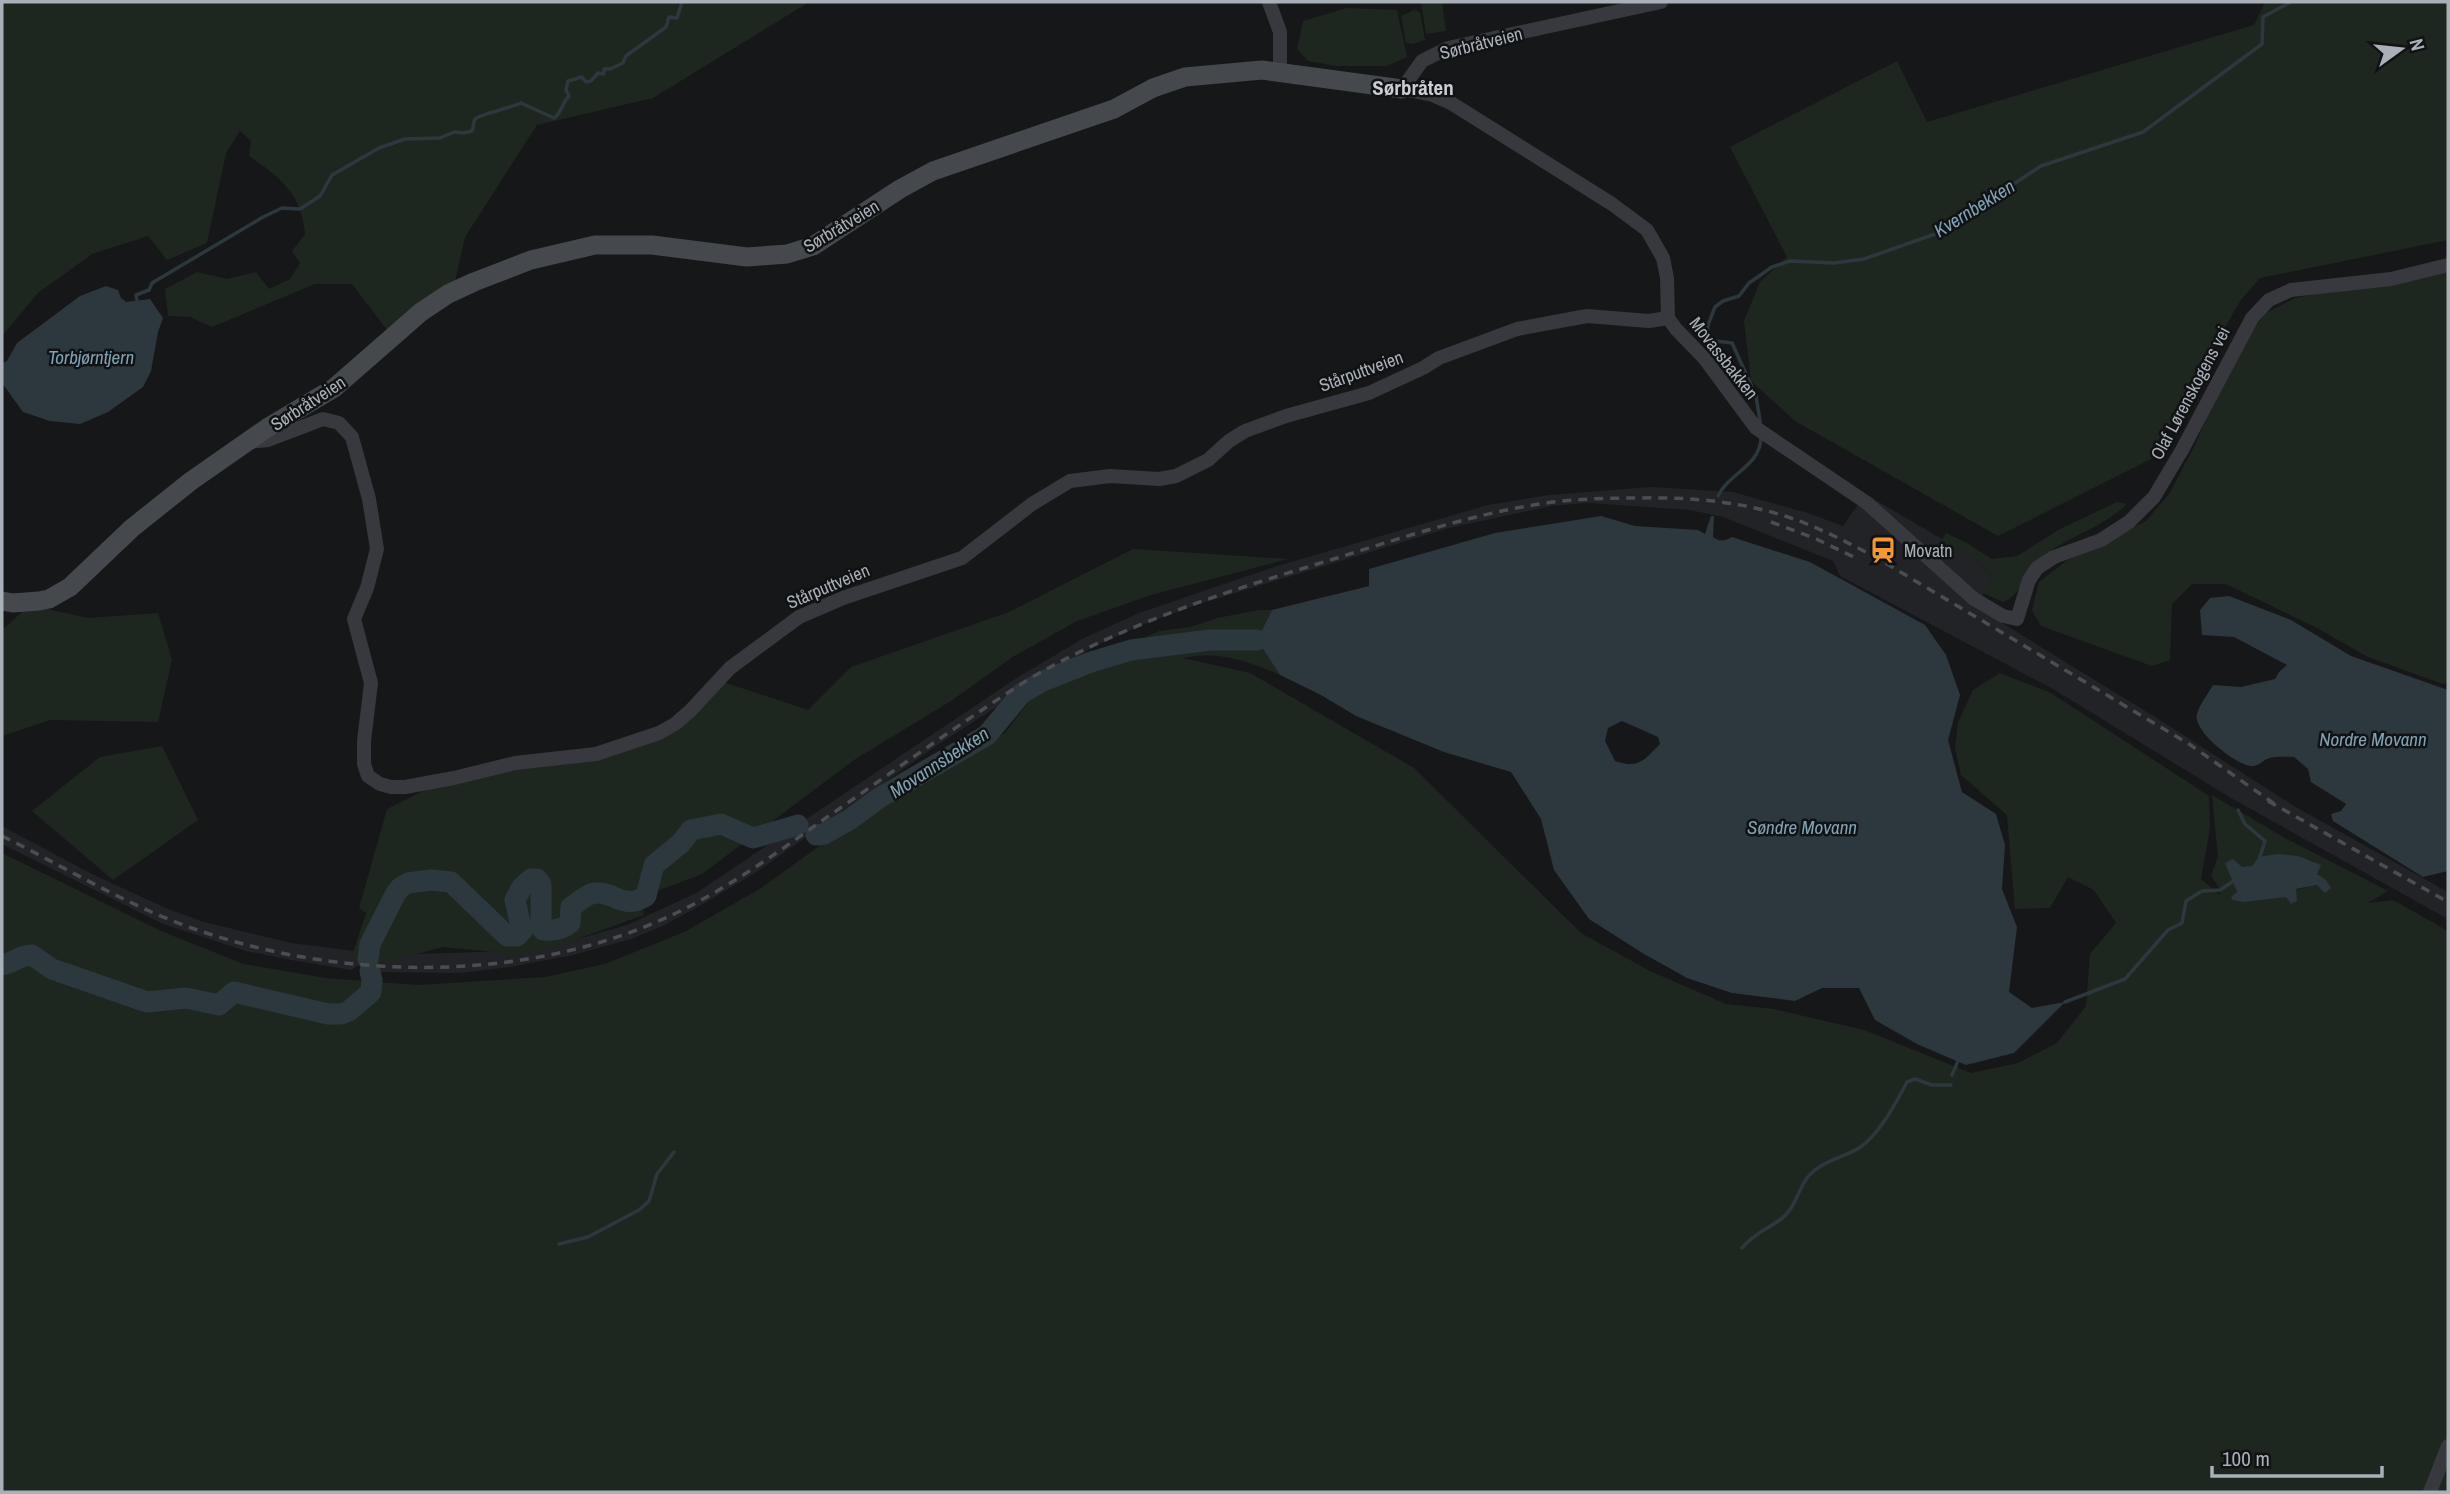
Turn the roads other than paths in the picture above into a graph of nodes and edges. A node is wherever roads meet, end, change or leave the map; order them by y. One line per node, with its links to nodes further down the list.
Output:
1 (1269, 2): 3 (street)
2 (1661, 2): 4 (street, Sørbråtveien)
3 (1280, 71): 4 (street, Sørbråtveien); 7 (street, Sørbråtveien)
4 (1402, 89): 6 (street, Movassbakken)
5 (2448, 265): 9 (street, Olaf Lørenskogens vei)
6 (1668, 317): 7 (street, Stårputtveien); 9 (street, Movassbakken)
7 (249, 442): 8 (street, Sørbråtveien)
8 (2, 601)
9 (2017, 620)
10 (2448, 1446): 11 (street)
11 (2430, 1492)

